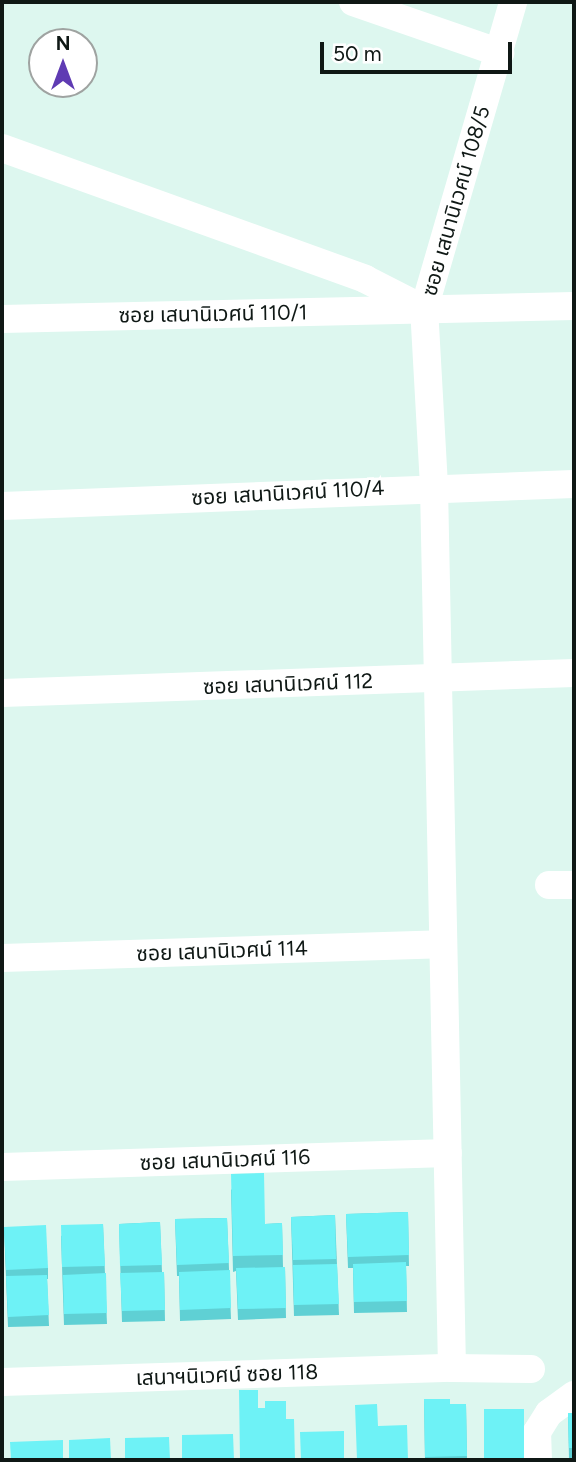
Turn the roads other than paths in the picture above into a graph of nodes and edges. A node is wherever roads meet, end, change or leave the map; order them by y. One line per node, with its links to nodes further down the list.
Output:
1 (353, 2): 3 (street)
2 (513, 2): 3 (street, ซอย เสนานิเวศน์ 108/5)
3 (500, 53): 6 (street, ซอย เสนานิเวศน์ 108/5)
4 (2, 148): 6 (street)
5 (574, 306): 6 (street, ซอย เสนานิเวศน์ 110/1)
6 (424, 309): 7 (street, ซอย เสนานิเวศน์ 110/1); 9 (street, ซอย เสนานิเวศน์ 108/5)
7 (2, 319)
8 (574, 484): 9 (street, ซอย เสนานิเวศน์ 110/4)
9 (434, 486): 10 (street, ซอย เสนานิเวศน์ 110/4); 12 (street, ซอย เสนานิเวศน์ 108/5)
10 (2, 506)
11 (574, 673): 12 (street, ซอย เสนานิเวศน์ 112)
12 (436, 679): 13 (street, ซอย เสนานิเวศน์ 112); 14 (street, ซอย เสนานิเวศน์ 108/5)
13 (2, 693)
14 (442, 944): 15 (street, ซอย เสนานิเวศน์ 114); 16 (street, ซอย เสนานิเวศน์ 108/5)
15 (2, 958)
16 (448, 1153): 17 (street, ซอย เสนานิเวศน์ 116); 18 (street, ซอย เสนานิเวศน์ 108/5)
17 (2, 1167)
18 (452, 1367): 19 (street, เสนาฯนิเวศน์ ซอย 118); 20 (street, เสนาฯนิเวศน์ ซอย 118)
19 (531, 1369)
20 (2, 1382)
21 (574, 1395): 22 (street)
22 (538, 1460)

